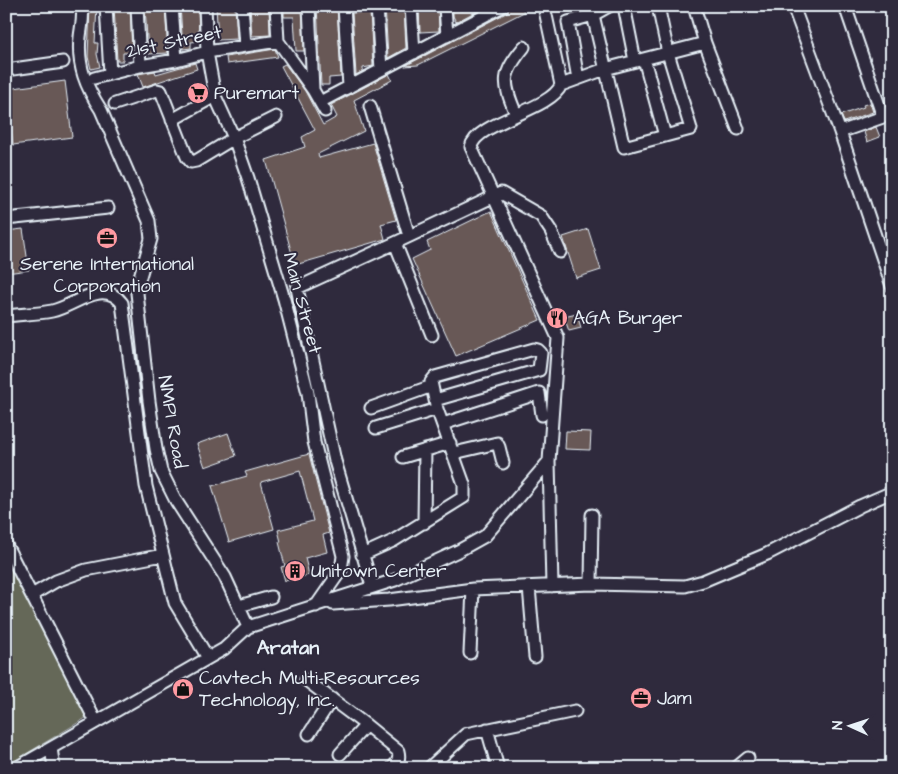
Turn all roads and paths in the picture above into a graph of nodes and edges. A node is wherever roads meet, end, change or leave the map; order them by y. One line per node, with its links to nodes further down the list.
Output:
1 (82, 6): 89 (street, NMPI Road)
2 (106, 6): 37 (street)
3 (137, 6): 33 (street)
4 (172, 6): 30 (street)
5 (205, 6): 27 (street, Main Street)
6 (242, 6): 25 (street)
7 (276, 6): 23 (street)
8 (308, 6): 42 (street)
9 (344, 6): 41 (street)
10 (378, 6): 36 (street)
11 (412, 6): 28 (street)
12 (445, 6): 22 (street)
13 (503, 6): 22 (street)
14 (544, 6): 40 (street)
15 (609, 6): 21 (street)
16 (624, 6): 31 (street)
17 (658, 6): 29 (street)
18 (694, 6): 24 (street)
19 (793, 6): 51 (street)
20 (845, 6): 48 (street)
21 (593, 15): 34 (street); 39 (street)
22 (446, 36): 28 (street)
23 (278, 41): 25 (street, 21st Street); 42 (street)
24 (705, 43): 29 (street); 50 (street)
25 (245, 45): 27 (street, 21st Street)
26 (524, 47): 46 (street)
27 (207, 52): 30 (street, 21st Street); 43 (street, Main Street)
28 (414, 53): 36 (street)
29 (668, 53): 31 (street); 52 (street)
30 (176, 60): 33 (street, 21st Street)
31 (639, 60): 34 (street); 52 (street)
32 (63, 62): 35 (street)
33 (140, 66): 37 (street, 21st Street)
34 (605, 69): 39 (street); 52 (street)
35 (6, 70)
36 (381, 70): 41 (street)
37 (110, 74): 38 (street, 21st Street)
38 (94, 78)
39 (578, 79): 40 (street)
40 (560, 85): 46 (street)
41 (349, 87): 42 (street)
42 (313, 90)
43 (215, 96): 49 (street); 53 (street, Main Street)
44 (116, 104): 49 (street)
45 (370, 106): 57 (street)
46 (516, 114): 54 (street)
47 (276, 116): 53 (street)
48 (887, 116): 51 (street)
49 (172, 120): 53 (street)
50 (738, 129)
51 (840, 132): 60 (street)
52 (665, 136)
53 (234, 138): 90 (street, Main Street)
54 (494, 197): 57 (street); 59 (street); 74 (street)
55 (108, 208): 56 (street)
56 (6, 219)
57 (409, 236): 58 (street)
58 (395, 244): 62 (street); 80 (street)
59 (560, 252)
60 (892, 286)
61 (6, 316): 81 (street)
62 (432, 335)
63 (540, 370): 64 (street); 65 (street); 66 (street)
64 (432, 386): 66 (street); 67 (street)
65 (539, 392): 68 (street); 69 (street)
66 (436, 404): 69 (street); 70 (street)
67 (371, 408)
68 (542, 415)
69 (442, 424): 71 (street)
70 (376, 428)
71 (452, 448): 72 (street); 75 (street); 78 (street)
72 (425, 450): 73 (street); 78 (street)
73 (403, 457)
74 (548, 461): 83 (street); 84 (street)
75 (502, 463)
76 (892, 492): 82 (street)
77 (592, 515): 82 (street)
78 (424, 523): 80 (street)
79 (6, 545): 87 (street)
80 (362, 554): 83 (street)
81 (163, 555): 87 (street); 94 (street)
82 (591, 584): 84 (street)
83 (372, 586): 90 (street)
84 (552, 586): 85 (street)
85 (529, 587): 86 (street); 93 (street)
86 (473, 589): 90 (street); 92 (street)
87 (32, 595): 98 (street)
88 (271, 597): 89 (street)
89 (239, 606): 91 (street, NMPI Road)
90 (316, 606): 91 (street)
91 (248, 626): 94 (street)
92 (470, 653)
93 (535, 657)
94 (208, 658): 98 (street)
95 (306, 680): 96 (street)
96 (332, 699): 99 (street); 101 (street)
97 (575, 711): 100 (street)
98 (96, 722): 102 (street)
99 (366, 725): 103 (street); 107 (street)
100 (486, 729): 108 (street); 109 (street)
101 (309, 734)
102 (51, 748): 105 (street); 106 (street)
103 (340, 754)
104 (748, 758): 110 (street)
105 (16, 768)
106 (54, 768)
107 (392, 768)
108 (429, 768)
109 (498, 768)
110 (736, 768)

